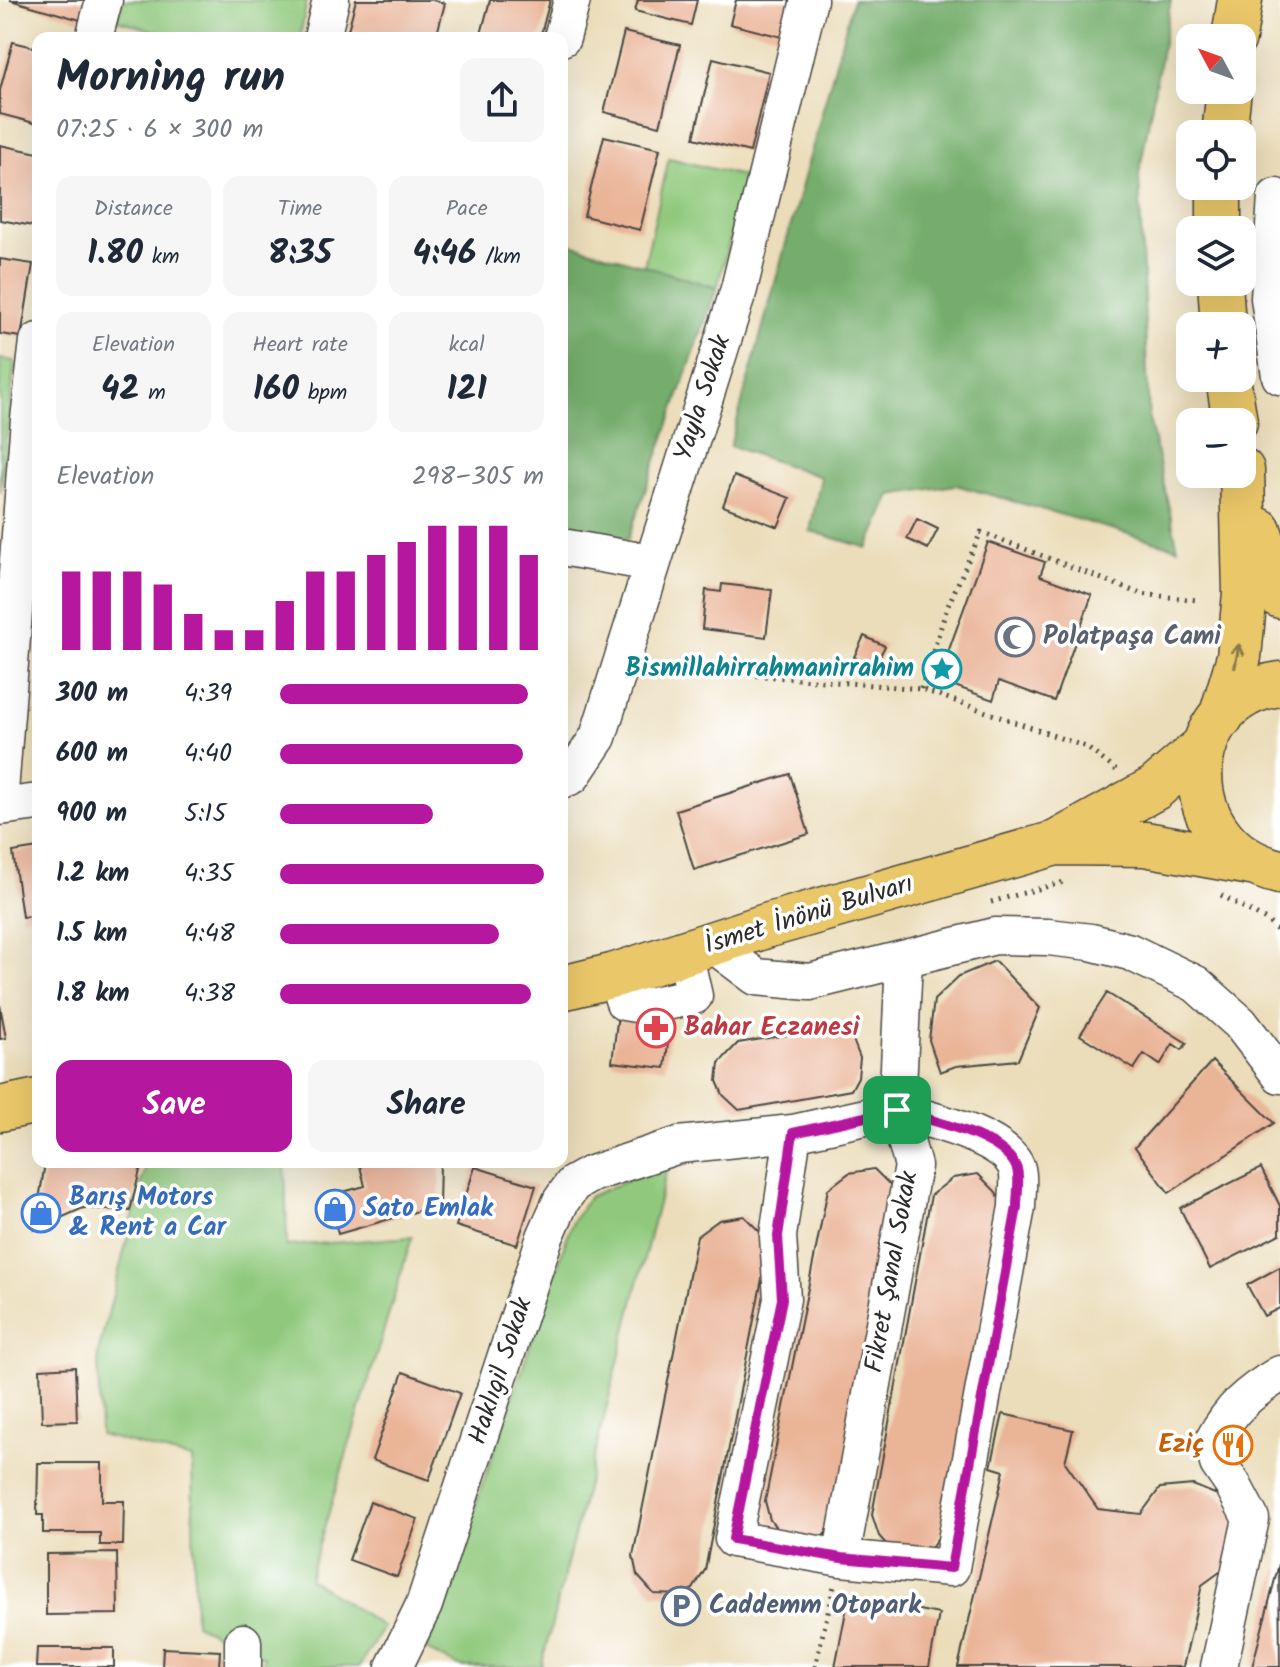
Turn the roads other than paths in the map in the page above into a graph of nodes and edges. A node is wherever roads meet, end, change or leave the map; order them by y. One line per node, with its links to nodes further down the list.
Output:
1 (104, 0): 7 (street)
2 (331, 0): 8 (street)
3 (572, 0): 9 (street)
4 (809, 0): 17 (street, Yayla Sokak)
5 (1240, 0): 6 (main road)
6 (1236, 24)
7 (96, 32)
8 (323, 32)
9 (564, 32)
10 (1278, 197): 11 (street); 12 (street)
11 (1219, 202)
12 (1280, 376)
13 (32, 393): 22 (street)
14 (1243, 488): 20 (main road, one-way to 14)
15 (1247, 488): 18 (main road)
16 (568, 548): 17 (street)
17 (651, 563): 21 (street, Yayla Sokak)
18 (1280, 596)
19 (1280, 684): 20 (main road, İsmet İnönü Bulvarı)
20 (1213, 731): 25 (main road, İsmet İnönü Bulvarı); 26 (main road)
21 (568, 778)
22 (0, 792)
23 (32, 803): 24 (street)
24 (0, 807)
25 (1056, 843): 26 (main road, İsmet İnönü Bulvarı); 27 (main road, İsmet İnönü Bulvarı)
26 (1266, 868)
27 (698, 947): 28 (street); 29 (main road, İsmet İnönü Bulvarı)
28 (904, 960): 30 (street); 33 (street, Fikret Şanal Sokak)
29 (568, 987)
30 (1280, 1075)
31 (32, 1102): 32 (main road)
32 (0, 1109)
33 (897, 1110): 34 (street, Haklıgil Sokak); 36 (street, Fikret Şanal Sokak); 36 (street)
34 (793, 1133): 36 (street); 37 (street, Haklıgil Sokak)
35 (1280, 1374): 38 (street)
36 (841, 1558)
37 (394, 1667)
38 (1219, 1667)

